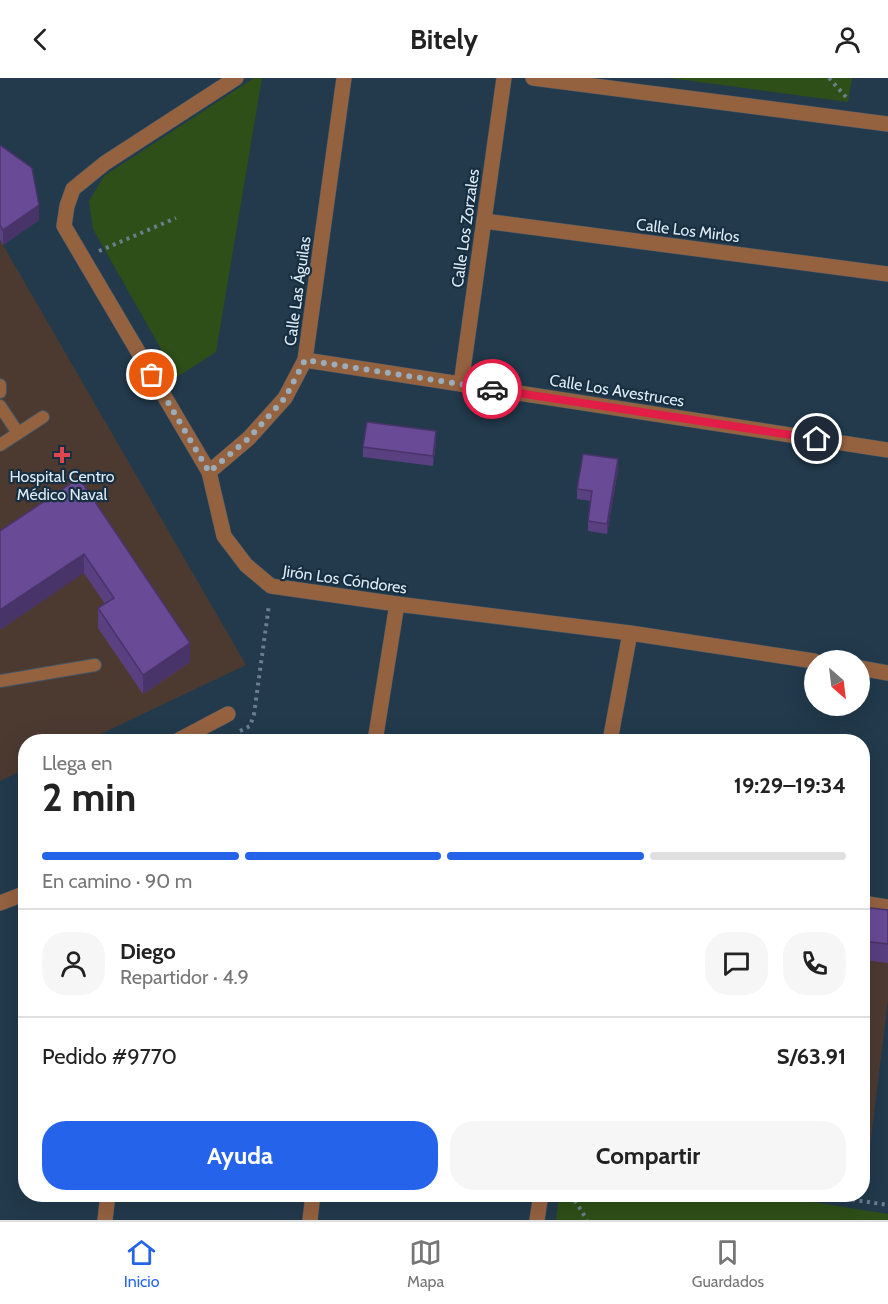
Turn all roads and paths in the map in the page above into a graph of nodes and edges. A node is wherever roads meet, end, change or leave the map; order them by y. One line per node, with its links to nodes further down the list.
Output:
1 (236, 78): 10 (street, Jirón Los Cóndores)
2 (344, 78): 12 (street, Calle Las Águilas)
3 (504, 78): 9 (street, Calle Los Zorzales)
4 (533, 78): 7 (street)
5 (829, 78): 6 (path)
6 (846, 97)
7 (888, 123)
8 (176, 218): 10 (path)
9 (484, 221): 11 (street, Calle Los Mirlos); 13 (street, Calle Los Zorzales)
10 (83, 257): 21 (street, Jirón Los Cóndores)
11 (888, 274)
12 (305, 360): 13 (street, Calle Los Avestruces); 21 (street, Calle Las Águilas)
13 (461, 384): 20 (street, Calle Los Avestruces)
14 (0, 385): 15 (lane)
15 (0, 392)
16 (0, 406): 18 (lane)
17 (44, 417): 18 (lane)
18 (18, 433): 19 (lane)
19 (0, 445)
20 (888, 450)
21 (209, 472): 22 (street, Jirón Los Cóndores)
22 (271, 586): 23 (street, Jirón Los Cóndores); 31 (path)
23 (397, 604): 24 (street, Jirón Los Cóndores); 33 (street)
24 (630, 633): 25 (street, Jirón Los Cóndores); 34 (street)
25 (804, 659)
26 (95, 665): 29 (lane)
27 (870, 670): 28 (street)
28 (888, 673)
29 (0, 681)
30 (228, 714): 31 (street)
31 (213, 722): 32 (street)
32 (190, 734)
33 (376, 734)
34 (611, 734)
35 (18, 896): 36 (street)
36 (0, 903)
37 (870, 904): 38 (street)
38 (888, 907)
39 (107, 1202): 45 (street)
40 (312, 1202): 46 (street)
41 (540, 1202): 47 (street)
42 (576, 1202): 48 (path)
43 (868, 1202): 44 (path)
44 (888, 1205)
45 (105, 1220)
46 (310, 1220)
47 (537, 1220)
48 (587, 1220)

